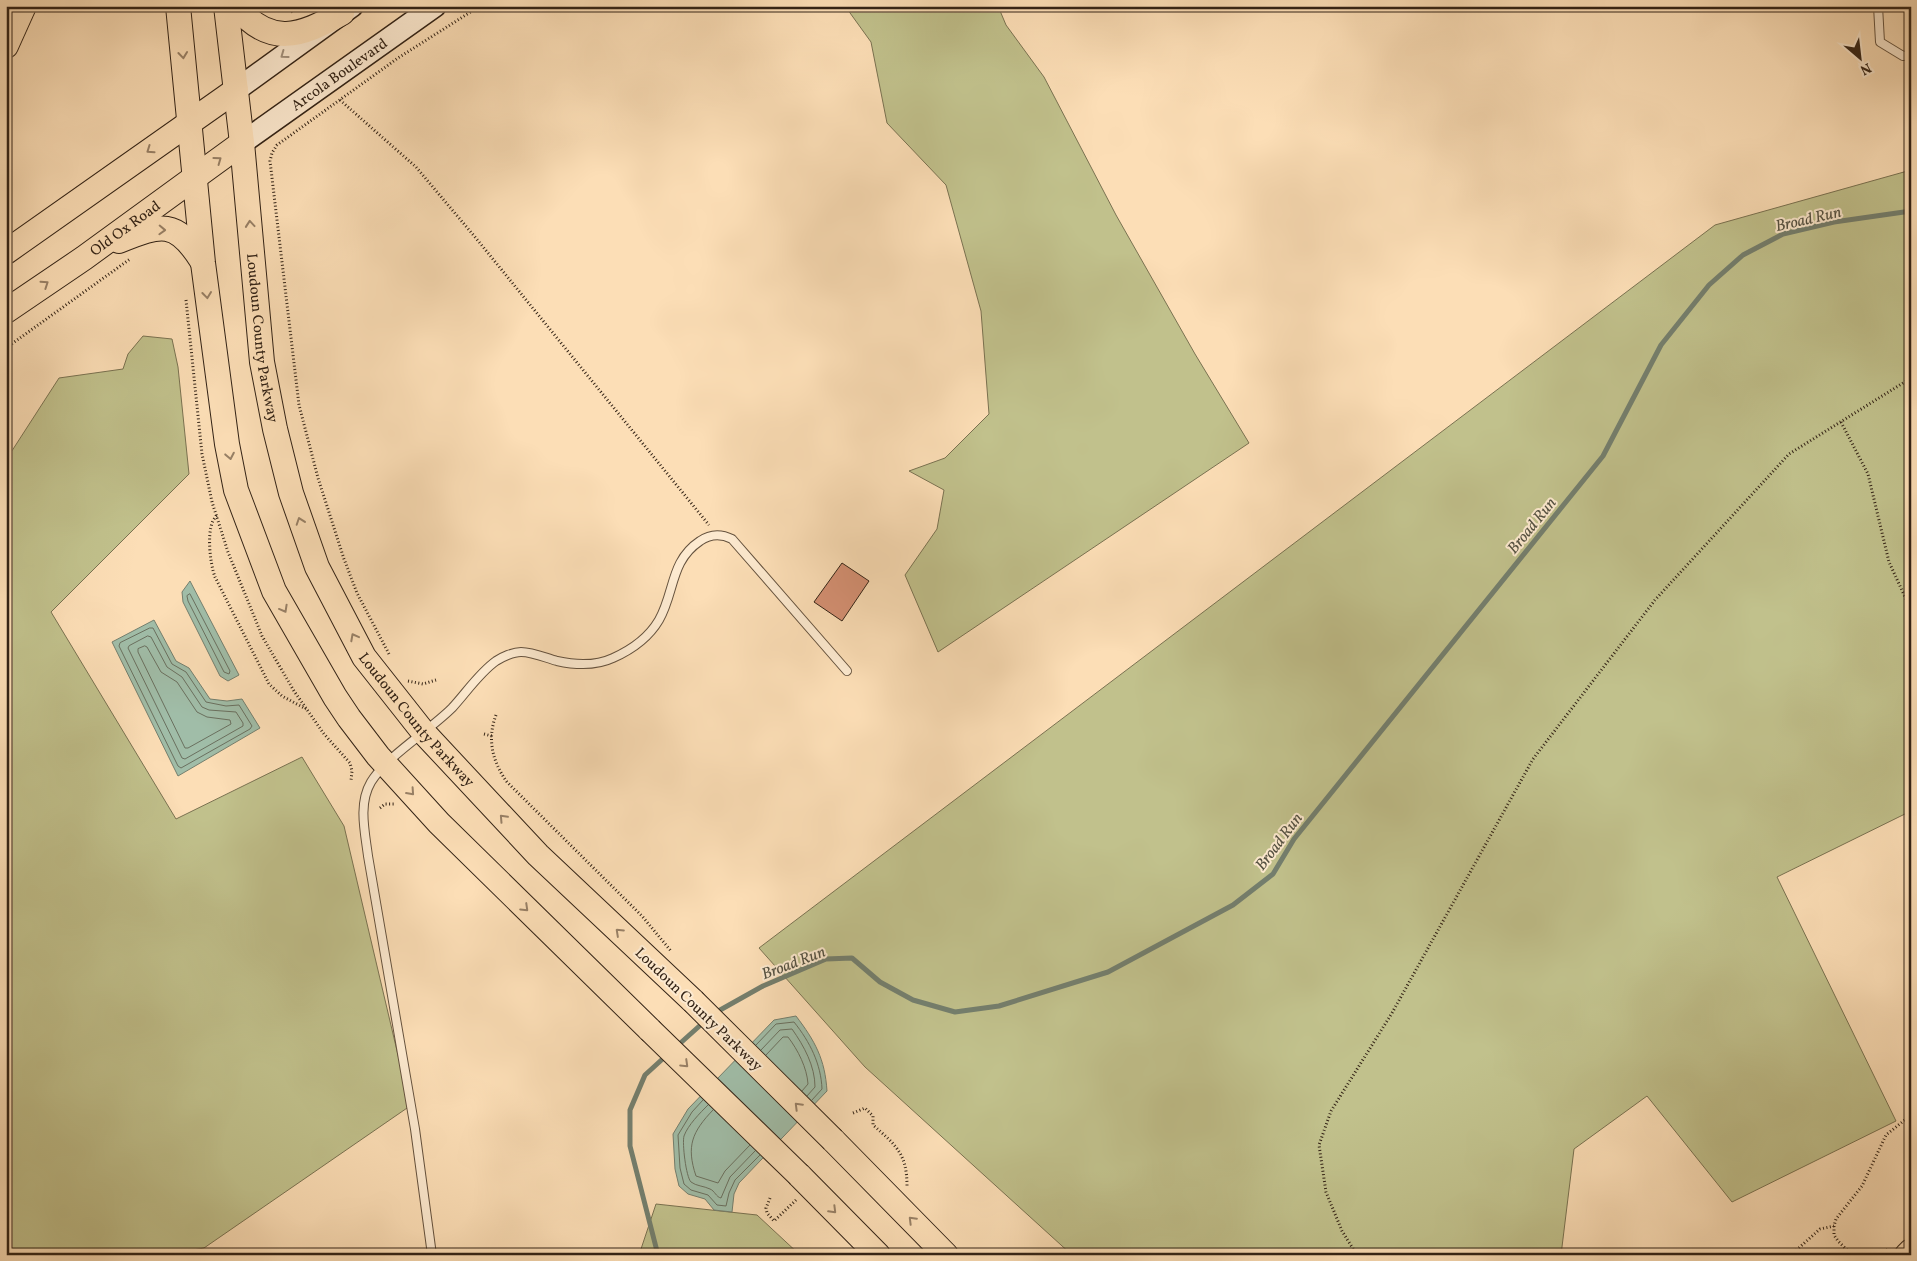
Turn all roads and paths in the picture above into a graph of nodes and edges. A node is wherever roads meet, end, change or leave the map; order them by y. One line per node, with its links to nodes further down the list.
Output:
1 (24, 6): 11 (main road)
2 (178, 6): 15 (main road, one-way to 15)
3 (226, 6): 13 (main road, Loudoun County Parkway)
4 (236, 6): 9 (main road)
5 (302, 6): 10 (path)
6 (435, 6): 16 (main road, Arcola Boulevard)
7 (480, 6): 14 (path)
8 (1878, 6): 12 (lane)
9 (347, 10): 13 (main road, one-way to 13)
10 (288, 13)
11 (6, 46)
12 (1911, 55)
13 (236, 90): 15 (main road); 16 (main road, Loudoun County Parkway)
14 (340, 100): 27 (path); 29 (path)
15 (190, 122): 17 (main road); 18 (main road, one-way to 18)
16 (242, 143): 17 (main road, Old Ox Road, one-way to 16); 37 (main road, Loudoun County Parkway, one-way to 16)
17 (194, 177): 20 (main road, Old Ox Road); 21 (main road)
18 (6, 252)
19 (134, 256): 23 (path)
20 (84, 258): 21 (main road, one-way to 21); 22 (main road, Old Ox Road, one-way to 20)
21 (203, 263): 40 (main road, one-way to 40)
22 (6, 311)
23 (6, 348)
24 (1911, 378): 25 (path)
25 (1841, 422): 28 (path); 52 (path)
26 (217, 516): 35 (path)
27 (716, 535): 30 (lane); 37 (lane)
28 (1911, 610)
29 (390, 656)
30 (847, 671)
31 (404, 679): 33 (path)
32 (436, 680): 33 (path)
33 (423, 684): 34 (path)
34 (423, 690)
35 (308, 709)
36 (496, 714): 39 (path)
37 (424, 733): 40 (lane); 51 (main road, Loudoun County Parkway, one-way to 37, bridge)
38 (484, 734): 39 (path)
39 (492, 736): 41 (path)
40 (386, 764): 49 (lane); 50 (main road, one-way to 50, bridge)
41 (673, 953)
42 (854, 1113): 44 (path)
43 (1911, 1115): 47 (path)
44 (906, 1192)
45 (770, 1198): 46 (path)
46 (798, 1199)
47 (1834, 1226): 53 (path); 54 (path)
48 (1911, 1251): 55 (main road)
49 (432, 1255)
50 (878, 1255)
51 (946, 1255)
52 (1357, 1255)
53 (1790, 1255)
54 (1852, 1255)
55 (1907, 1255)

